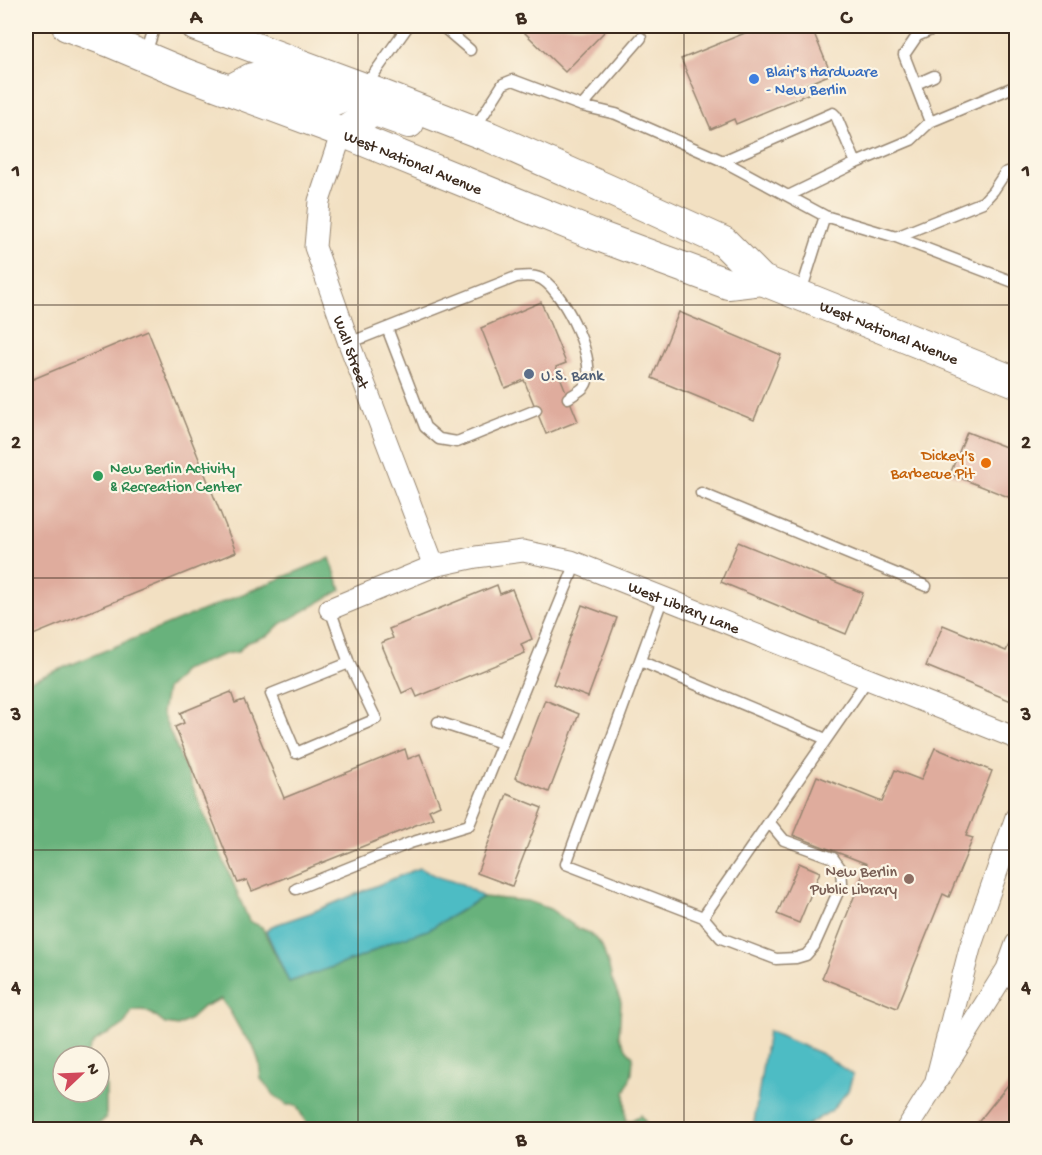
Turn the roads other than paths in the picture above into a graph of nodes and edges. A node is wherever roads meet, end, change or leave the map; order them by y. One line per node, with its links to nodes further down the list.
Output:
1 (67, 26): 9 (main road, West National Avenue)
2 (155, 26): 9 (lane)
3 (196, 26): 13 (main road, West National Avenue)
4 (408, 26): 13 (lane)
5 (442, 26): 8 (lane)
6 (940, 26): 11 (lane)
7 (641, 38): 15 (lane)
8 (470, 50)
9 (145, 57): 14 (main road, West National Avenue)
10 (934, 76): 11 (lane)
11 (916, 84): 16 (lane)
12 (1017, 86): 16 (lane)
13 (364, 88): 14 (main road); 17 (main road, West National Avenue); 18 (main road)
14 (230, 90): 18 (main road, West National Avenue)
15 (582, 106): 17 (lane); 19 (lane)
16 (930, 122): 20 (lane)
17 (473, 131): 18 (main road); 25 (main road, West National Avenue)
18 (342, 132): 25 (main road, West National Avenue); 29 (street, Wall Street)
19 (723, 161): 20 (lane); 22 (lane)
20 (856, 163): 22 (lane)
21 (1017, 169): 24 (lane)
22 (788, 196): 23 (lane)
23 (825, 216): 24 (lane); 27 (lane)
24 (896, 237): 26 (lane)
25 (762, 280): 27 (main road, West National Avenue)
26 (1017, 283)
27 (800, 296): 30 (main road, West National Avenue)
28 (387, 328): 29 (lane); 31 (lane); 32 (lane)
29 (349, 343): 35 (street, Wall Street)
30 (1017, 382)
31 (568, 398)
32 (537, 410)
33 (701, 494): 36 (lane)
34 (576, 562): 35 (street, West Library Lane); 37 (street, West Library Lane); 45 (lane)
35 (434, 567): 38 (street, West Library Lane)
36 (926, 586)
37 (663, 597): 39 (lane); 41 (street, West Library Lane)
38 (338, 606): 40 (lane)
39 (640, 661): 44 (lane); 49 (lane)
40 (349, 663): 40 (lane)
41 (868, 679): 43 (street, West Library Lane); 44 (lane)
42 (438, 722): 45 (lane)
43 (1017, 738)
44 (826, 739): 47 (lane)
45 (502, 743): 48 (lane)
46 (1017, 817): 51 (street)
47 (769, 822): 49 (lane); 49 (lane)
48 (296, 889)
49 (703, 917)
50 (1017, 944): 51 (street)
51 (934, 1084): 52 (street)
52 (906, 1130)

